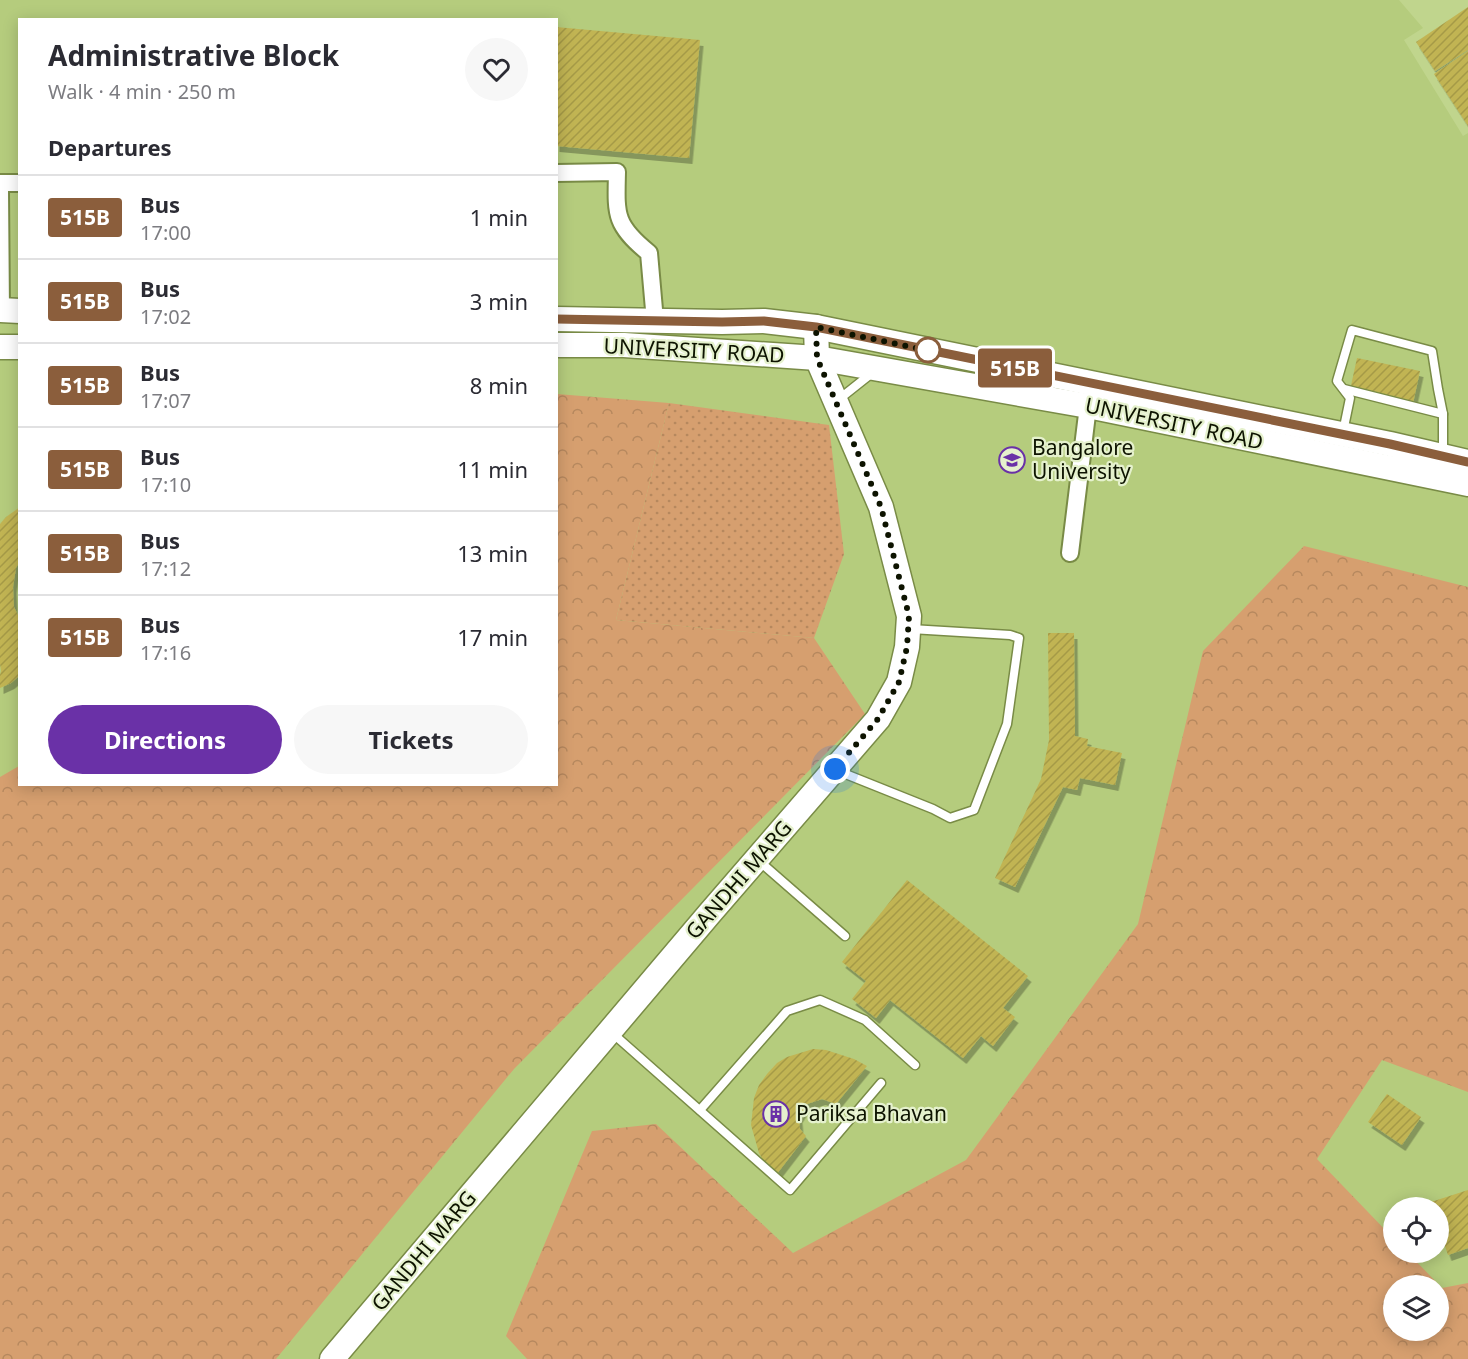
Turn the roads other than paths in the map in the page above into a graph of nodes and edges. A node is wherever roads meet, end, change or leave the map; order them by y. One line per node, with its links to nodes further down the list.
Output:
1 (558, 173): 7 (street)
2 (0, 183): 3 (street)
3 (18, 183)
4 (0, 190): 5 (street)
5 (5, 311)
6 (558, 319): 7 (main road, UNIVERSITY ROAD)
7 (655, 321): 8 (main road, UNIVERSITY ROAD)
8 (816, 327): 12 (main road, GANDHI MARG); 18 (main road, UNIVERSITY ROAD)
9 (558, 345): 12 (main road, UNIVERSITY ROAD)
10 (0, 347): 11 (main road)
11 (18, 347)
12 (817, 358): 13 (main road, UNIVERSITY ROAD); 15 (main road, GANDHI MARG)
13 (877, 369): 15 (lane); 16 (main road, UNIVERSITY ROAD)
14 (1344, 389): 17 (lane); 17 (lane); 19 (lane)
15 (836, 402): 24 (main road, GANDHI MARG)
16 (1088, 406): 18 (main road, UNIVERSITY ROAD); 23 (street)
17 (1443, 414): 20 (lane)
18 (1271, 432): 19 (main road, UNIVERSITY ROAD); 22 (main road, UNIVERSITY ROAD)
19 (1343, 434): 20 (main road, UNIVERSITY ROAD)
20 (1443, 455): 21 (main road, UNIVERSITY ROAD)
21 (1468, 462)
22 (1468, 484)
23 (1070, 553)
24 (908, 629): 25 (main road, GANDHI MARG); 25 (lane)
25 (835, 769): 26 (main road, GANDHI MARG)
26 (757, 859): 27 (lane); 28 (main road, GANDHI MARG)
27 (845, 936)
28 (610, 1031): 31 (lane); 32 (main road, GANDHI MARG)
29 (915, 1065): 31 (lane)
30 (880, 1083): 31 (lane)
31 (700, 1110)
32 (332, 1359)

